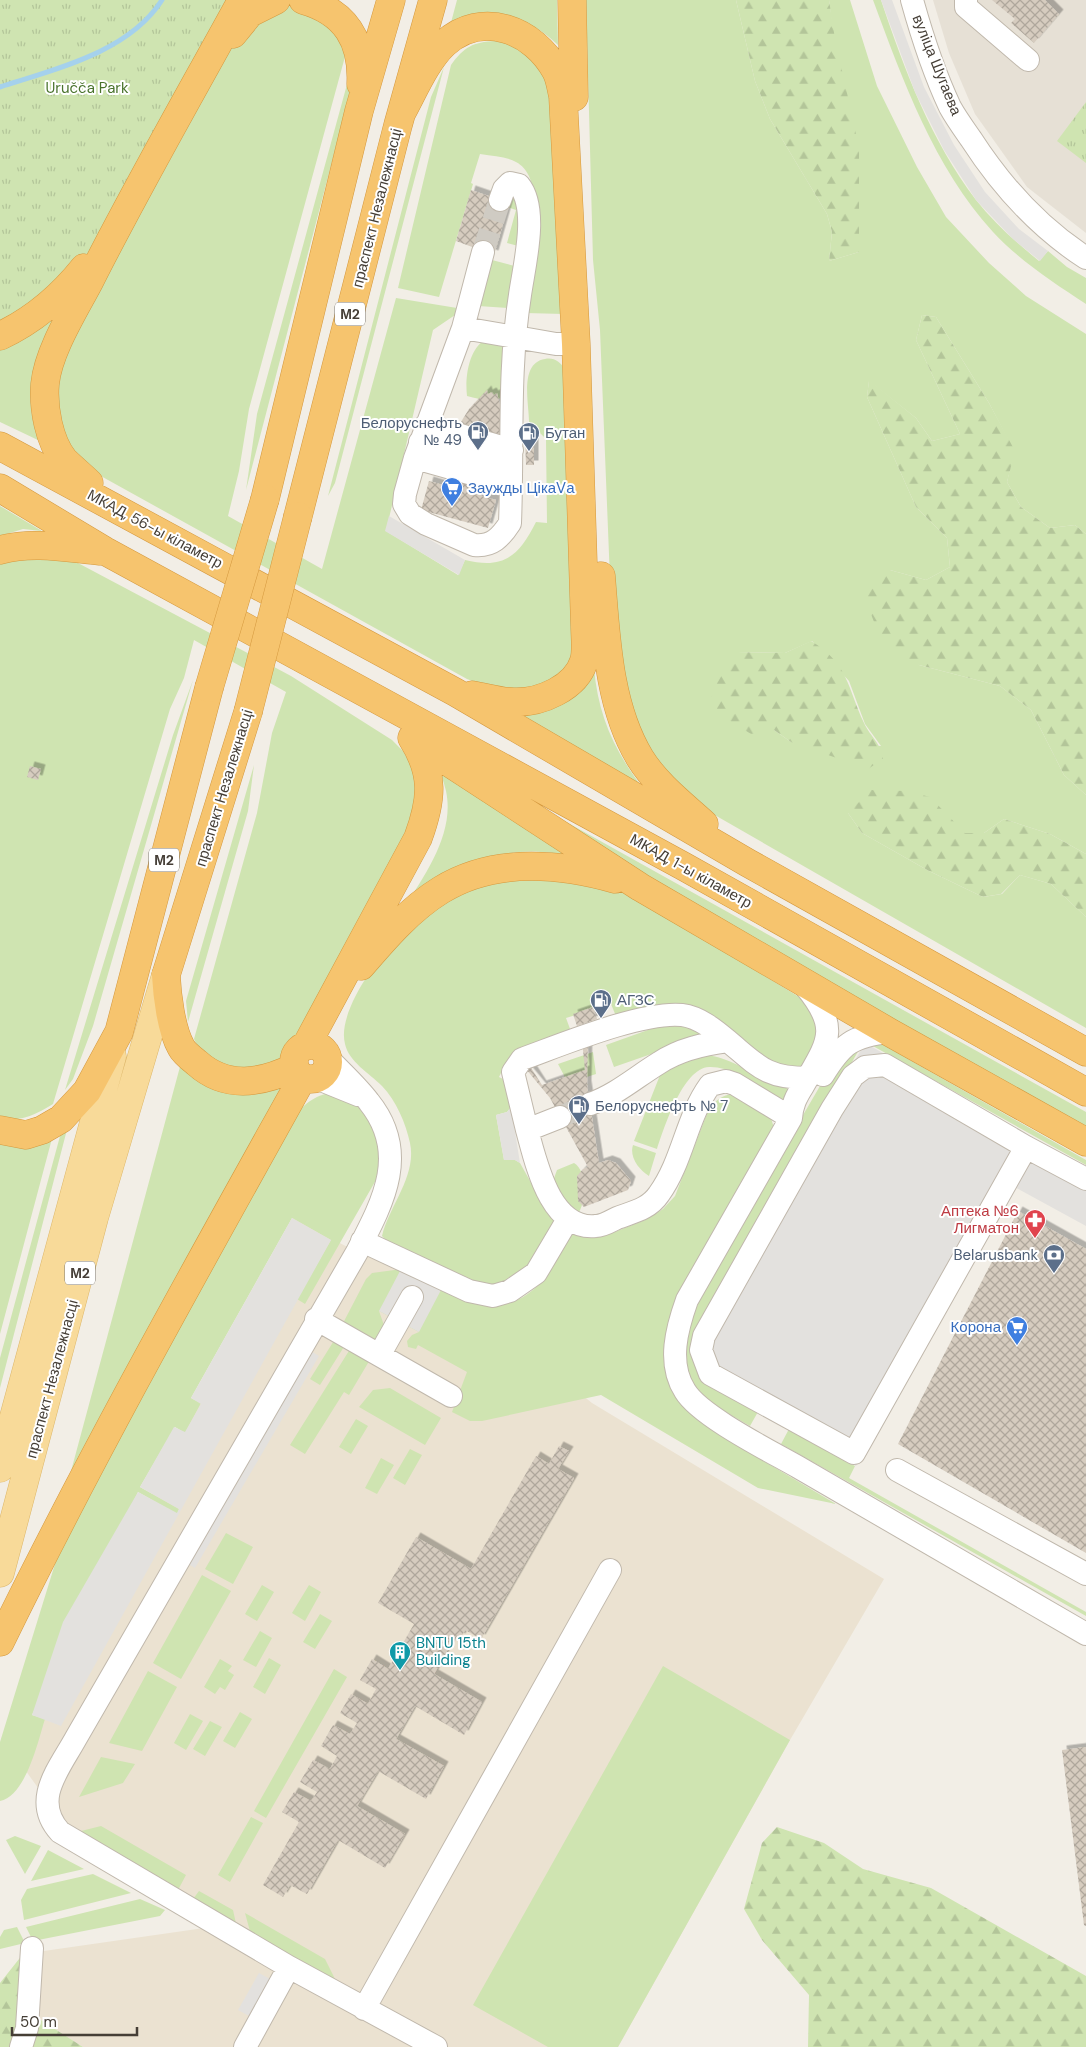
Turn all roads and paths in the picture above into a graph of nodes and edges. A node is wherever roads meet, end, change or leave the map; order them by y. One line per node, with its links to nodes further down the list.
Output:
1 (242, 0): 10 (highway)
2 (276, 0): 10 (highway)
3 (303, 0): 11 (highway)
4 (391, 0): 11 (highway, праспект Незалежнасці / М2)
5 (433, 0): 12 (highway, праспект Незалежнасці / М2)
6 (572, 0): 20 (highway)
7 (912, 0): 16 (street, вуліца Шугаева)
8 (966, 0): 9 (street)
9 (1028, 60)
10 (198, 82): 14 (highway)
11 (359, 111): 35 (highway, праспект Незалежнасці / М2, bridge)
12 (402, 112): 20 (highway); 33 (highway, праспект Незалежнасці / М2, bridge)
13 (500, 200): 19 (street)
14 (130, 201): 18 (highway); 25 (highway)
15 (484, 252): 17 (street)
16 (1086, 258)
17 (463, 328): 19 (street); 21 (street)
18 (0, 336)
19 (514, 336): 20 (street); 23 (street)
20 (585, 345): 29 (highway); 31 (highway)
21 (421, 442): 23 (street); 23 (street)
22 (0, 446): 25 (highway, МКАД, 56-ы кіламетр)
23 (512, 468)
24 (0, 488): 27 (highway)
25 (112, 505): 29 (highway, МКАД, 56-ы кіламетр)
26 (0, 550): 27 (highway)
27 (105, 551): 28 (highway, МКАД, 1-ы кіламетр)
28 (348, 684): 30 (highway); 41 (highway, МКАД, 1-ы кіламетр)
29 (455, 692): 31 (highway)
30 (413, 739): 32 (highway); 39 (highway)
31 (748, 863): 38 (highway)
32 (640, 887): 34 (highway); 39 (highway)
33 (166, 975): 39 (highway); 61 (main road, праспект Незалежнасці / М2)
34 (803, 983): 36 (highway); 40 (street)
35 (118, 1032): 45 (highway); 58 (main road, праспект Незалежнасці / М2)
36 (889, 1032): 44 (street); 47 (highway)
37 (728, 1041): 40 (street); 42 (street); 46 (street)
38 (1086, 1052)
39 (311, 1062): 51 (street); 64 (highway)
40 (808, 1078): 44 (street)
41 (1086, 1092)
42 (590, 1104)
43 (560, 1117): 46 (street)
44 (791, 1118): 50 (street); 57 (street)
45 (0, 1130)
46 (527, 1130): 50 (street)
47 (1086, 1142)
48 (1026, 1147): 49 (street); 56 (street); 56 (street)
49 (1086, 1179)
50 (568, 1219): 51 (street)
51 (362, 1241): 53 (street)
52 (412, 1297): 54 (street)
53 (316, 1319): 54 (street); 66 (street)
54 (380, 1354): 55 (street)
55 (451, 1396)
56 (778, 1411): 57 (street)
57 (758, 1443): 63 (street)
58 (0, 1468)
59 (897, 1470): 62 (street)
60 (610, 1570): 67 (street)
61 (0, 1573)
62 (1086, 1574)
63 (1086, 1634)
64 (0, 1642)
65 (32, 1948): 68 (street)
66 (289, 1967): 67 (street); 69 (street)
67 (364, 2009): 70 (street)
68 (21, 2047)
69 (245, 2047)
70 (436, 2047)

